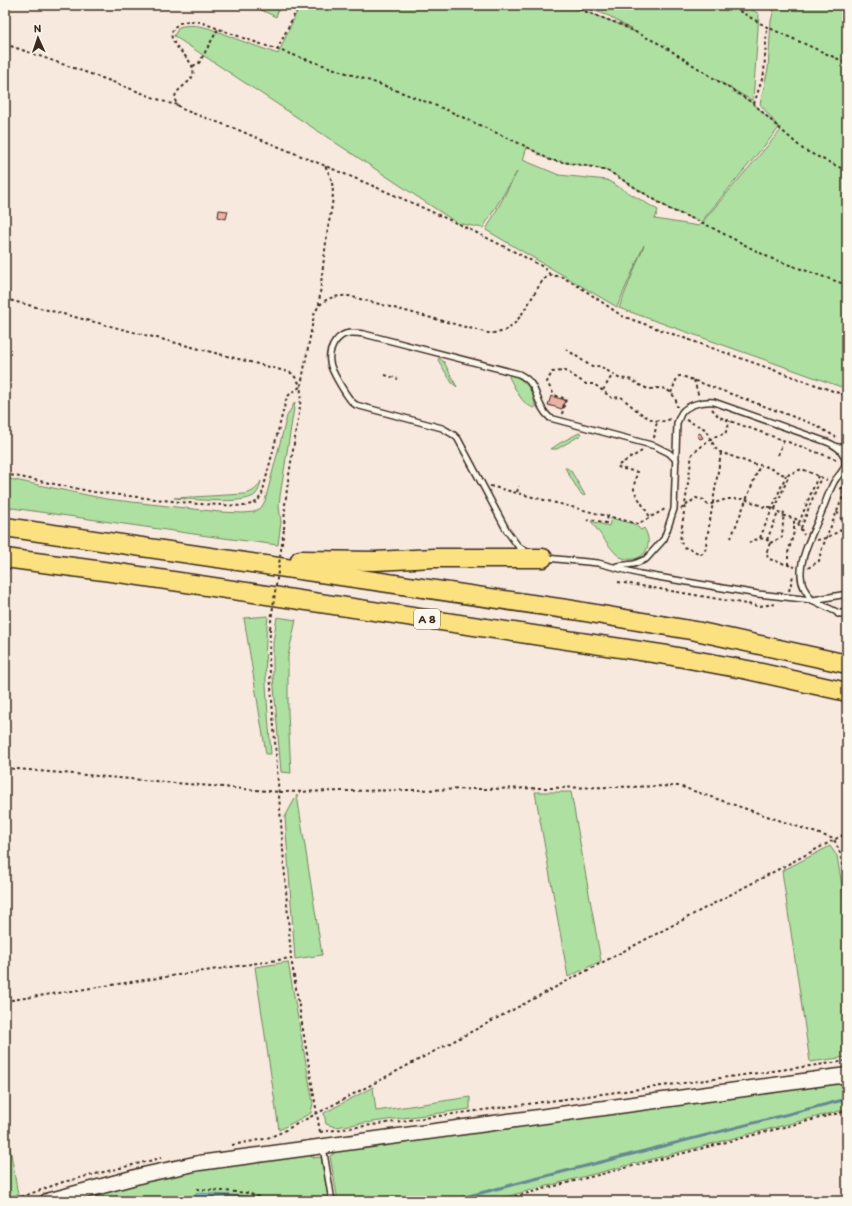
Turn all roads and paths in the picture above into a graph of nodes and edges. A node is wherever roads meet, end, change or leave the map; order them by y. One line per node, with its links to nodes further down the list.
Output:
1 (298, 5): 7 (path)
2 (568, 5): 10 (path)
3 (729, 5): 4 (path)
4 (767, 27): 8 (path); 10 (path)
5 (218, 29): 7 (path); 9 (path); 9 (path)
6 (5, 44): 11 (path)
7 (277, 50): 15 (path)
8 (847, 63)
9 (192, 66): 11 (path)
10 (754, 104): 13 (path)
11 (179, 105): 12 (path)
12 (324, 165): 14 (path); 17 (path)
13 (847, 171)
14 (550, 275): 17 (path); 26 (path)
15 (847, 285)
16 (5, 299): 23 (path)
17 (319, 305): 23 (path)
18 (566, 349): 19 (path)
19 (613, 374): 24 (path); 25 (path)
20 (385, 375): 21 (path)
21 (398, 378)
22 (694, 380): 25 (path); 27 (path); 35 (path)
23 (301, 386): 46 (path); 94 (path, bridge)
24 (602, 390): 31 (path); 33 (path)
25 (670, 393): 28 (path)
26 (847, 396)
27 (700, 402): 30 (lane); 32 (path); 38 (lane)
28 (674, 415): 30 (path); 33 (path)
29 (688, 416): 34 (path)
30 (680, 417): 42 (lane)
31 (560, 420): 37 (lane); 51 (lane)
32 (730, 421): 34 (path); 36 (path)
33 (657, 422): 37 (path)
34 (710, 438): 40 (path); 56 (path)
35 (840, 439)
36 (784, 440): 41 (path); 43 (path)
37 (653, 445): 42 (lane); 65 (path)
38 (838, 447): 39 (lane); 43 (lane)
39 (847, 447)
40 (721, 453): 44 (path); 55 (path)
41 (778, 455)
42 (676, 460): 58 (lane)
43 (845, 462): 50 (lane)
44 (760, 465): 47 (path); 54 (path)
45 (790, 473): 47 (path); 50 (path); 59 (path)
46 (5, 474)
47 (786, 475): 57 (path)
48 (818, 476): 68 (path)
49 (821, 477): 71 (path)
50 (833, 483): 62 (path); 74 (lane)
51 (481, 484): 53 (path); 81 (lane)
52 (519, 486): 53 (path)
53 (517, 492): 63 (path)
54 (746, 499): 55 (path); 57 (path); 72 (path)
55 (713, 502): 56 (path); 56 (path)
56 (685, 506): 58 (path)
57 (773, 507): 59 (path); 73 (path)
58 (674, 509): 65 (path); 82 (lane)
59 (775, 509): 61 (path)
60 (784, 509): 64 (path)
61 (778, 512): 64 (path); 76 (path)
62 (837, 512): 70 (path); 75 (path)
63 (608, 516): 65 (path); 67 (path)
64 (783, 516): 66 (path); 78 (path)
65 (650, 518)
66 (794, 518): 68 (path); 78 (path)
67 (587, 521)
68 (799, 523): 71 (path)
69 (5, 527): 79 (highway, A 8)
70 (847, 527): 75 (path)
71 (801, 528): 74 (path)
72 (731, 538)
73 (760, 538): 76 (path); 77 (path)
74 (811, 538): 75 (path); 87 (lane)
75 (826, 538)
76 (767, 540): 78 (path)
77 (749, 542)
78 (770, 543)
79 (213, 557): 81 (highway); 91 (highway, A 8)
80 (5, 558): 92 (highway, A 8)
81 (543, 558): 82 (lane)
82 (615, 566): 86 (lane)
83 (794, 567): 86 (path)
84 (618, 582): 86 (path)
85 (847, 594): 87 (lane)
86 (788, 597): 87 (lane)
87 (812, 600): 89 (lane)
88 (847, 611): 89 (lane)
89 (838, 614): 90 (lane)
90 (847, 617)
91 (847, 664)
92 (847, 692)
93 (5, 768): 94 (path)
94 (279, 792): 96 (path); 98 (path)
95 (847, 833): 96 (path)
96 (834, 839): 97 (path); 103 (path)
97 (847, 893)
98 (291, 958): 99 (path); 103 (path)
99 (5, 1001)
100 (847, 1061): 103 (path)
101 (847, 1075): 104 (main road)
102 (847, 1111): 110 (path)
103 (317, 1113)
104 (323, 1146): 106 (lane); 107 (main road)
105 (197, 1188): 108 (path)
106 (332, 1198): 109 (path)
107 (47, 1201)
108 (269, 1201)
109 (313, 1201)
110 (497, 1201)

